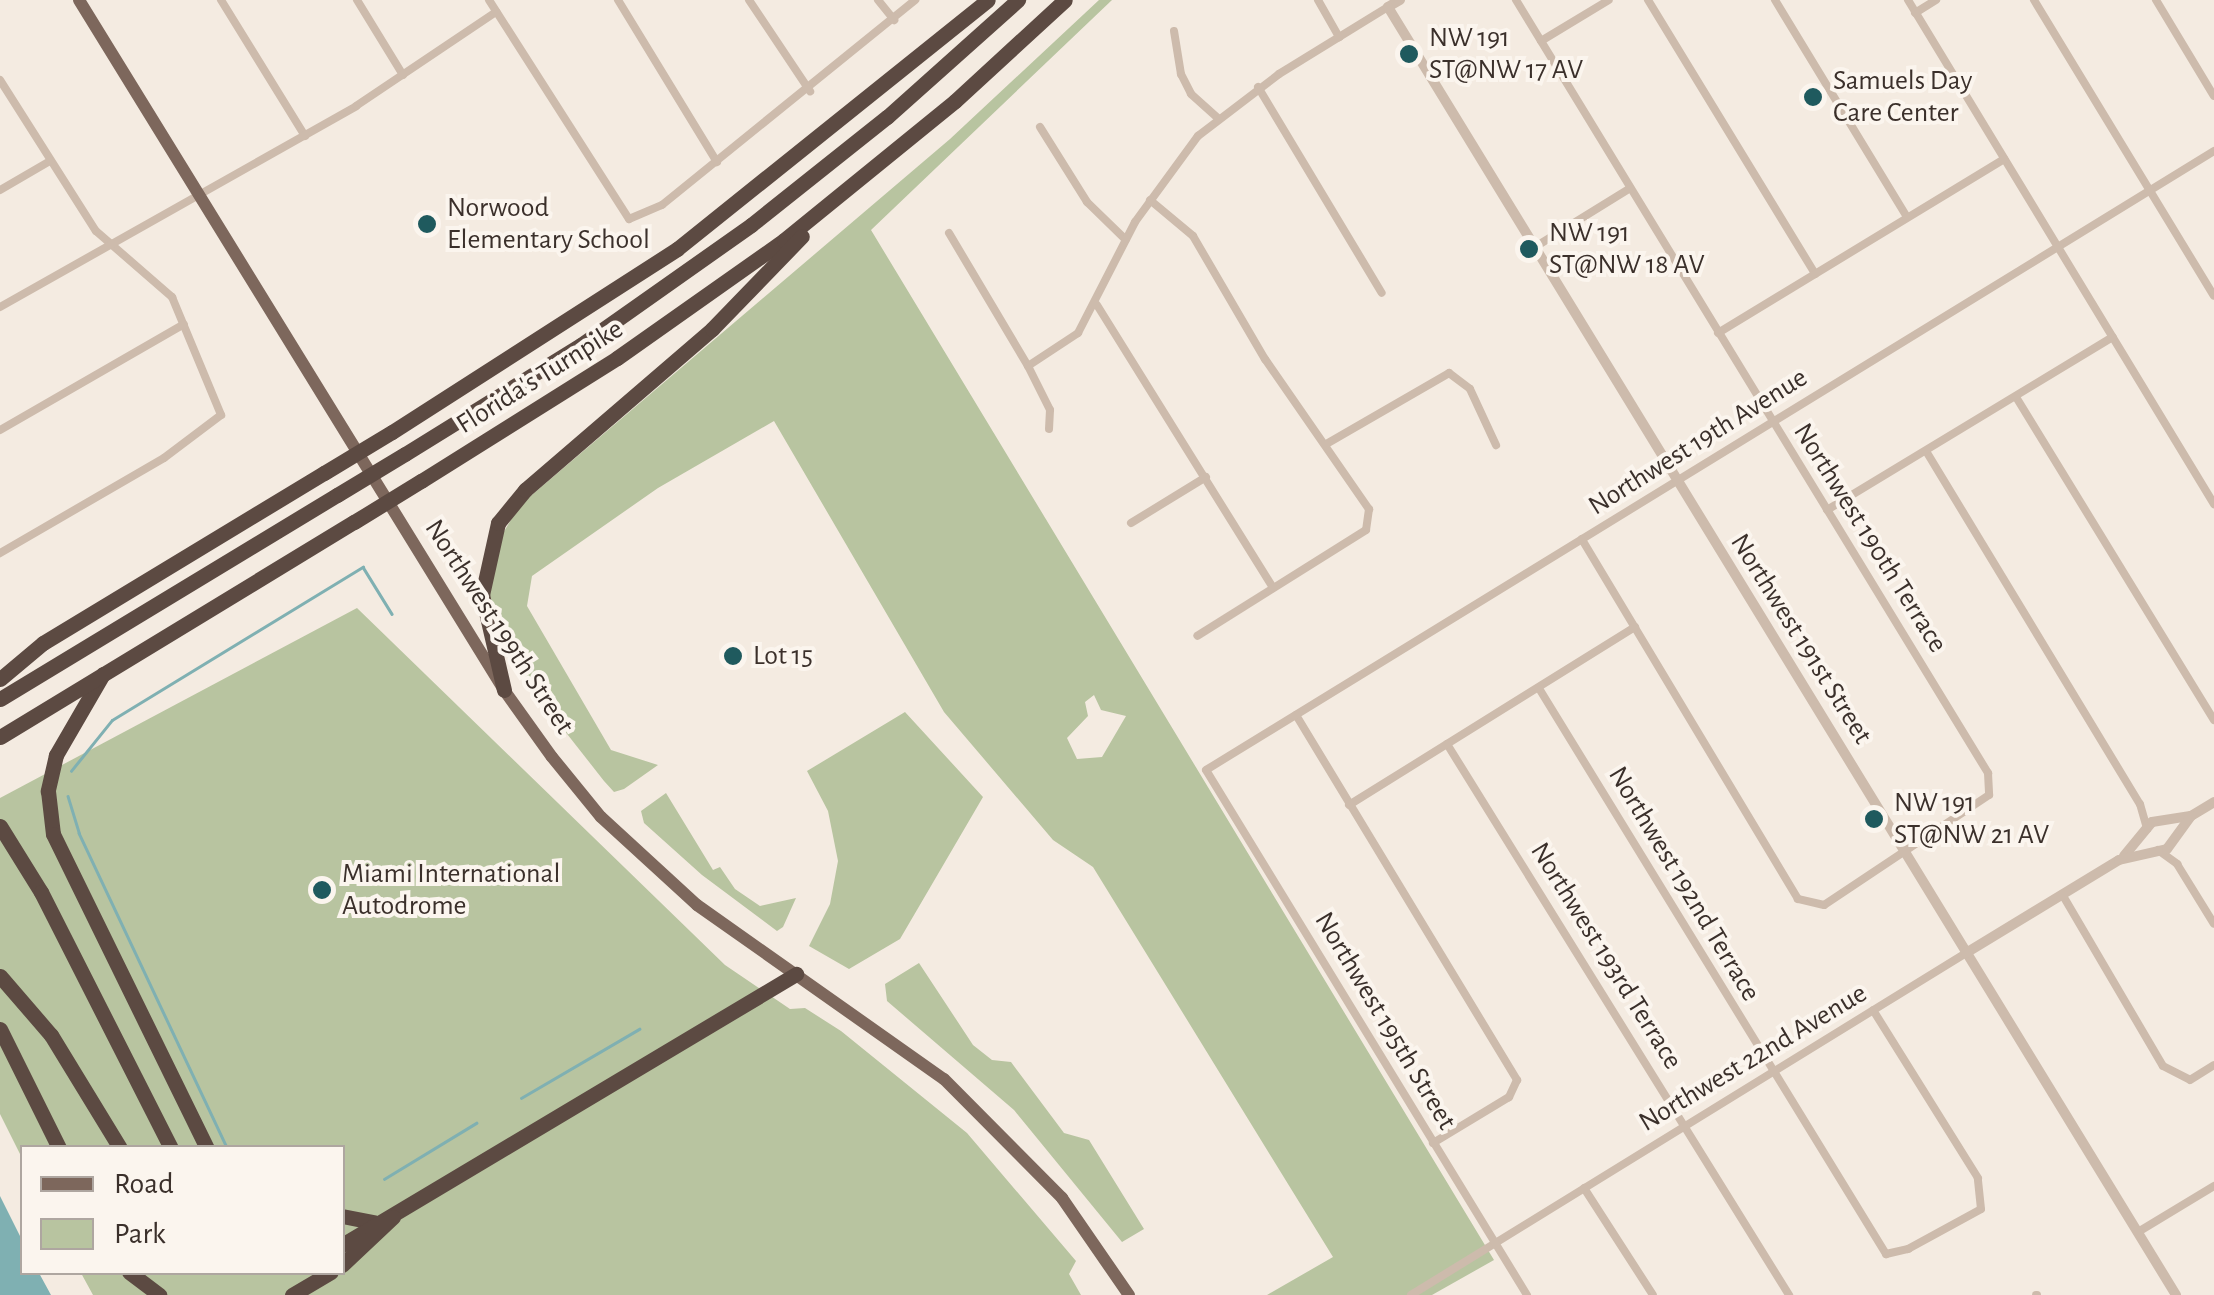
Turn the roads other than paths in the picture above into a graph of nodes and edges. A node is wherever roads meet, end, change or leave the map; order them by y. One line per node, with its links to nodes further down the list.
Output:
1 (80, 0): 44 (main road, Northwest 199th Street)
2 (221, 0): 36 (street)
3 (357, 0): 29 (street)
4 (489, 0): 23 (street)
5 (618, 0): 40 (street)
6 (748, 0): 32 (street)
7 (878, 0): 25 (street)
8 (915, 0): 25 (street)
9 (988, 0): 80 (highway, bridge)
10 (1018, 0): 83 (highway, Florida's Turnpike, bridge)
11 (1064, 0): 45 (highway, Florida's Turnpike)
12 (1318, 0): 27 (street)
13 (1400, 0): 22 (street)
14 (1516, 0): 28 (street, Northwest 190th Terrace)
15 (1609, 0): 28 (street)
16 (1648, 0): 53 (street)
17 (1775, 0): 47 (street)
18 (1908, 0): 24 (street)
19 (1936, 0): 24 (street)
20 (2034, 0): 43 (street)
21 (2156, 0): 33 (street)
22 (1388, 7): 27 (street); 51 (street, Northwest 191st Street)
23 (496, 12): 29 (street); 40 (street)
24 (1915, 12): 38 (street)
25 (894, 20): 32 (street)
26 (1174, 31): 34 (street)
27 (1340, 37): 31 (street)
28 (1540, 41): 41 (street, Northwest 190th Terrace)
29 (403, 75): 36 (street)
30 (0, 80): 39 (street)
31 (1258, 87): 34 (street); 54 (street)
32 (810, 90): 40 (street)
33 (2214, 96)
34 (1218, 118): 46 (street)
35 (1040, 126): 50 (street)
36 (304, 136): 44 (street)
37 (2214, 151): 43 (street, Northwest 19th Avenue)
38 (2004, 158): 47 (street); 52 (street)
39 (50, 161): 42 (street); 49 (street)
40 (717, 162)
41 (1629, 189): 51 (street); 59 (street, Northwest 190th Terrace)
42 (0, 190)
43 (2149, 191): 52 (street, Northwest 19th Avenue); 55 (street)
44 (200, 195): 49 (street); 81 (main road, Northwest 199th Street)
45 (842, 195): 79 (highway, Florida's Turnpike, bridge); 81 (highway)
46 (1150, 200): 50 (street); 66 (street)
47 (1907, 217): 53 (street)
48 (949, 233): 61 (street)
49 (113, 240): 57 (street); 58 (street)
50 (1126, 240): 56 (street)
51 (1535, 247): 70 (street, Northwest 191st Street)
52 (2058, 247): 60 (street); 63 (street, Northwest 19th Avenue)
53 (1815, 274): 59 (street)
54 (1382, 293)
55 (2214, 296)
56 (1097, 306): 61 (street); 69 (street)
57 (0, 307)
58 (184, 324): 65 (street); 75 (street)
59 (1718, 333): 63 (street, Northwest 190th Terrace)
60 (2112, 337): 62 (street); 71 (street)
61 (1028, 366): 64 (street)
62 (2016, 397): 68 (street); 85 (street)
63 (1772, 422): 70 (street, Northwest 19th Avenue); 72 (street, Northwest 190th Terrace)
64 (1050, 428)
65 (0, 430)
66 (1328, 443): 67 (street); 76 (street)
67 (1496, 445)
68 (1926, 451): 72 (street); 91 (street)
69 (1206, 477): 73 (street); 76 (street)
70 (1676, 481): 74 (street, Northwest 19th Avenue); 98 (street, Northwest 191st Street)
71 (2214, 504)
72 (1827, 510): 98 (street, Northwest 190th Terrace)
73 (1131, 523)
74 (1582, 540): 77 (street); 84 (street, Northwest 19th Avenue)
75 (0, 553)
76 (1273, 588): 78 (street)
77 (1635, 628): 82 (street); 98 (street)
78 (1197, 636)
79 (103, 674): 86 (highway, Florida's Turnpike); 115 (highway)
80 (0, 679)
81 (504, 690): 104 (main road, Northwest 199th Street)
82 (1540, 690): 87 (street); 109 (street, Northwest 192nd Terrace)
83 (0, 699)
84 (1296, 716): 88 (street, Northwest 19th Avenue); 90 (street)
85 (2214, 720)
86 (0, 736)
87 (1447, 744): 90 (street); 110 (street, Northwest 193rd Terrace)
88 (1206, 770): 111 (street, Northwest 195th Street)
89 (2214, 802): 92 (street)
90 (1350, 805): 111 (street)
91 (2141, 806): 93 (street); 95 (street)
92 (2191, 816): 93 (street); 96 (street)
93 (2163, 821): 95 (street, Northwest 22nd Avenue); 96 (street)
94 (0, 826): 114 (highway)
95 (2146, 831): 97 (street); 99 (street, Northwest 22nd Avenue)
96 (2174, 839): 97 (street, Northwest 22nd Avenue); 100 (street)
97 (2156, 850): 99 (street, Northwest 22nd Avenue); 100 (street)
98 (1907, 852): 103 (street, Northwest 191st Street)
99 (2119, 860): 101 (street, Northwest 22nd Avenue)
100 (2177, 864): 102 (street)
101 (2062, 894): 103 (street, Northwest 22nd Avenue); 108 (street)
102 (2214, 924)
103 (1966, 953): 106 (street, Northwest 22nd Avenue); 122 (street, Northwest 191st Street)
104 (796, 974): 118 (highway); 130 (main road, Northwest 199th Street)
105 (0, 976): 113 (highway)
106 (1873, 1010): 109 (street, Northwest 22nd Avenue); 109 (street, Northwest 192nd Terrace)
107 (0, 1029): 112 (highway)
108 (2214, 1065)
109 (1770, 1070): 110 (street, Northwest 22nd Avenue)
110 (1684, 1126): 117 (street, Northwest 22nd Avenue); 134 (street, Northwest 193rd Terrace)
111 (1433, 1144): 124 (street, Northwest 195th Street)
112 (58, 1145)
113 (118, 1145)
114 (169, 1145)
115 (206, 1145)
116 (2214, 1186): 122 (street)
117 (1584, 1188): 124 (street, Northwest 22nd Avenue); 133 (street)
118 (402, 1208): 120 (highway); 125 (highway)
119 (345, 1217): 120 (highway)
120 (374, 1222): 121 (highway); 123 (highway)
121 (345, 1225)
122 (2138, 1232): 135 (street, Northwest 191st Street)
123 (345, 1243)
124 (1495, 1244): 131 (street, Northwest 22nd Avenue); 132 (street, Northwest 195th Street)
125 (345, 1263)
126 (133, 1275): 128 (highway)
127 (325, 1275): 129 (highway)
128 (159, 1295)
129 (292, 1295)
130 (1129, 1295)
131 (1411, 1295)
132 (1527, 1295)
133 (1653, 1295)
134 (1788, 1295)
135 (2176, 1295)

